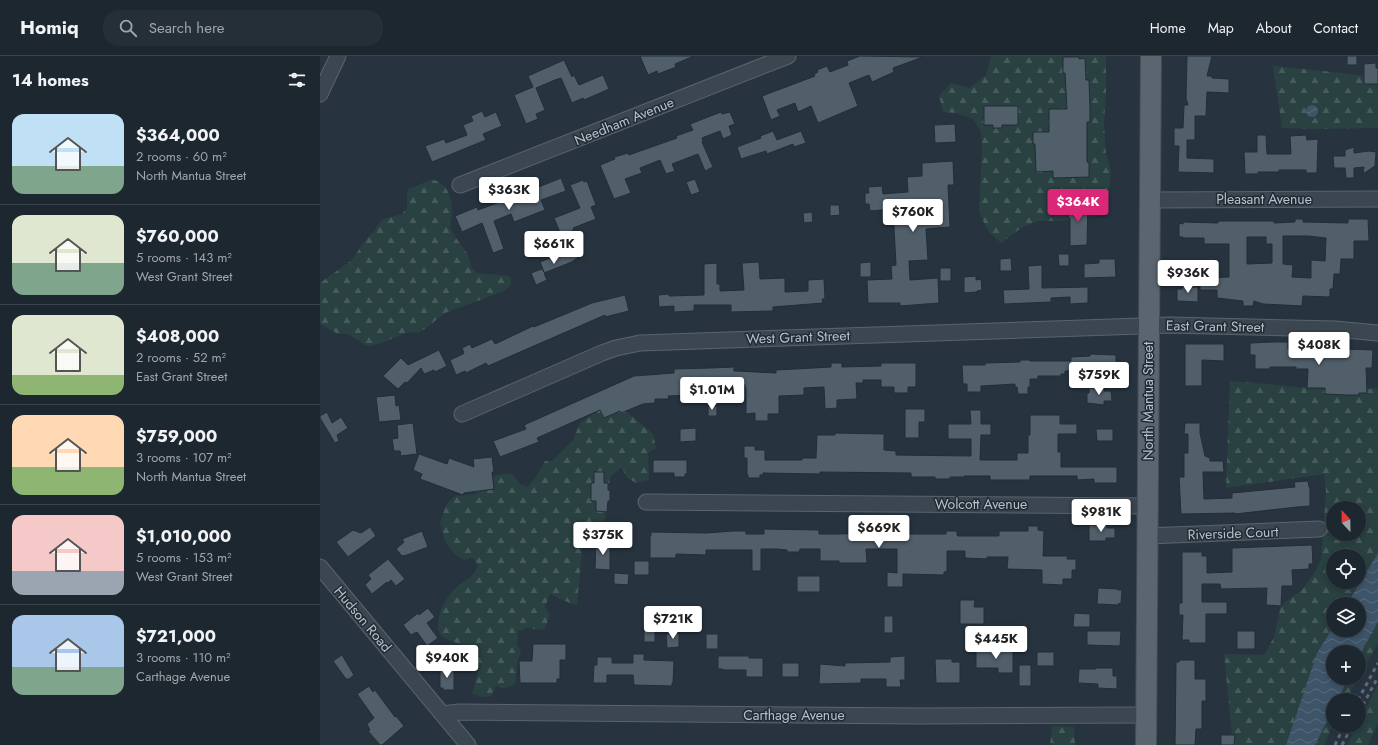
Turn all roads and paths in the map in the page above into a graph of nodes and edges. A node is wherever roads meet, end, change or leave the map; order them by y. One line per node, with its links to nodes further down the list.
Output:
1 (338, 56): 4 (street)
2 (788, 56): 5 (street, Needham Avenue)
3 (1150, 56): 7 (main road, North Mantua Street)
4 (320, 94)
5 (460, 185)
6 (1378, 199): 7 (street, Pleasant Avenue)
7 (1149, 200): 8 (main road, North Mantua Street)
8 (1148, 325): 9 (street, East Grant Street); 10 (street, West Grant Street); 12 (main road, North Mantua Street)
9 (1378, 333)
10 (462, 414)
11 (646, 502): 12 (street, Wolcott Avenue)
12 (1148, 506): 14 (main road, North Mantua Street)
13 (1319, 529): 14 (street, Riverside Court)
14 (1148, 536): 17 (main road, North Mantua Street)
15 (320, 567): 16 (street, Hudson Road)
16 (443, 714): 17 (street, Carthage Avenue); 18 (street, Hudson Road)
17 (1146, 715): 19 (main road, North Mantua Street)
18 (468, 745)
19 (1146, 745)

